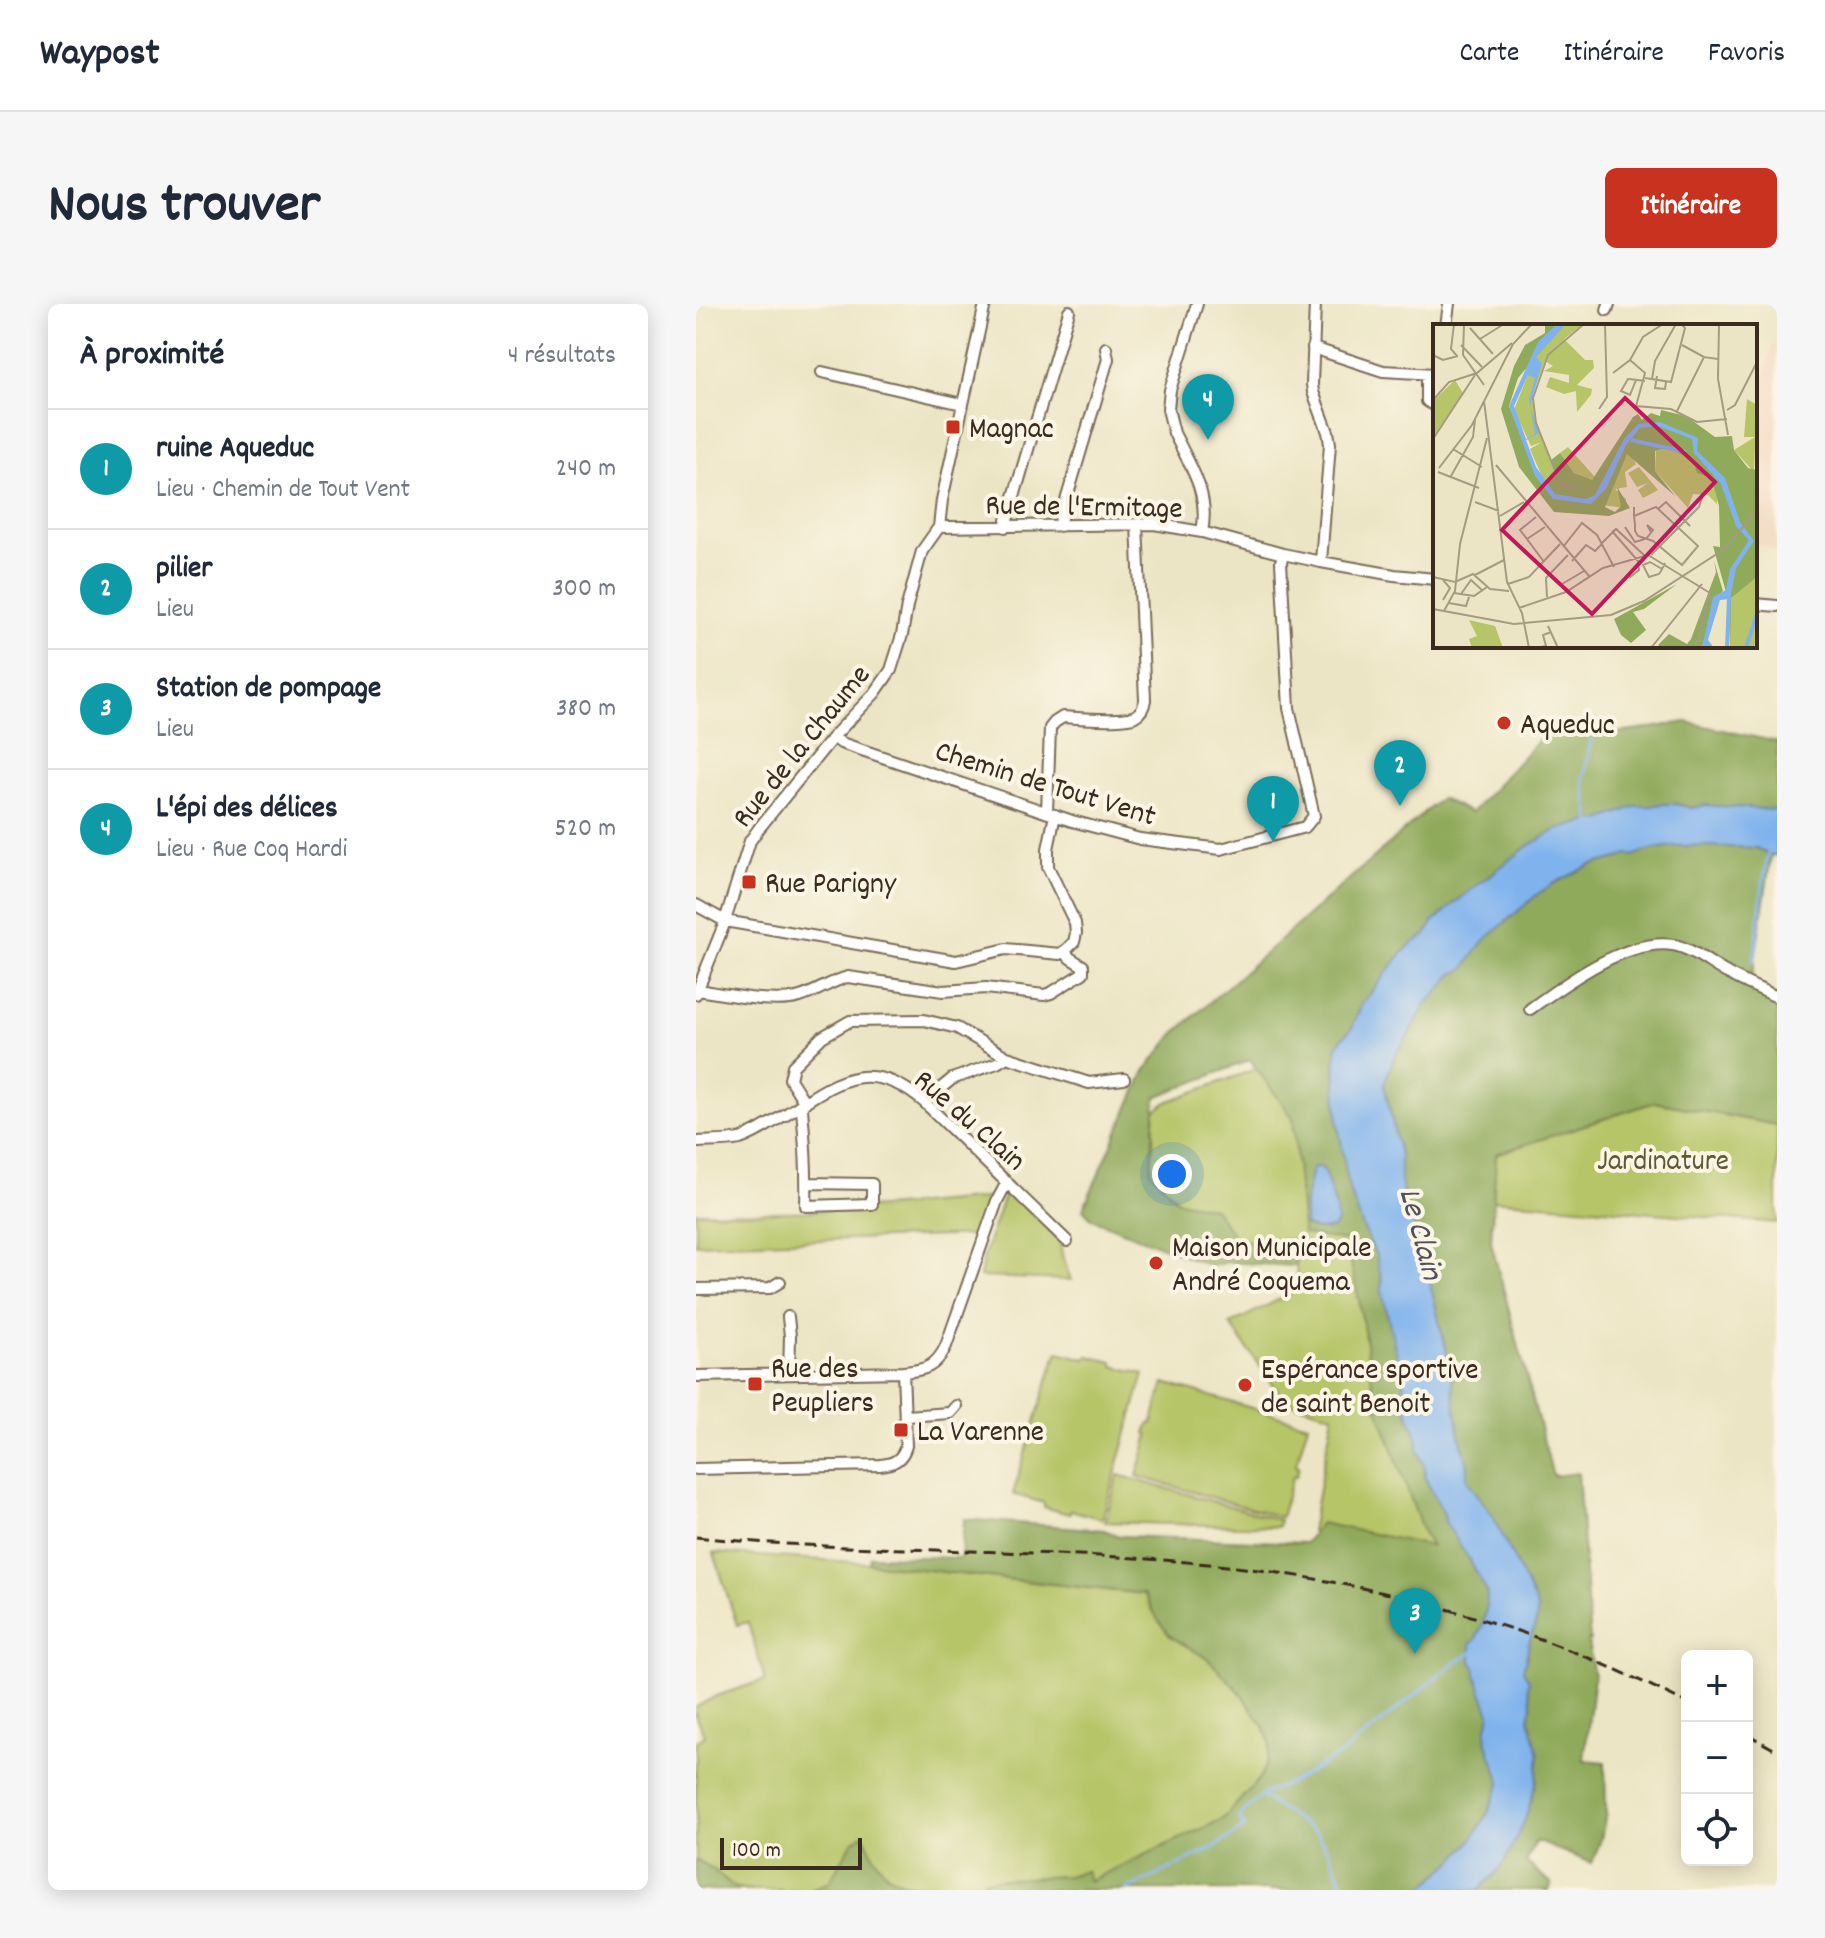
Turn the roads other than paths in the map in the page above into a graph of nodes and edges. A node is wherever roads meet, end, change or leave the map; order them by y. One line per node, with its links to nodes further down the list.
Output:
1 (985, 304): 11 (street)
2 (1197, 304): 17 (street)
3 (1315, 304): 8 (street)
4 (1449, 304): 6 (street)
5 (1069, 311): 16 (street)
6 (1446, 324)
7 (1106, 348): 14 (street)
8 (1313, 348): 10 (street); 19 (street)
9 (822, 372): 11 (street)
10 (1431, 374): 12 (street)
11 (962, 404): 15 (street)
12 (1433, 405)
13 (1137, 524): 14 (street, Rue de l'Ermitage); 17 (street, Rue de l'Ermitage); 24 (street)
14 (1060, 526): 16 (street, Rue de l'Ermitage)
15 (939, 527): 16 (street, Rue de l'Ermitage); 23 (street, Rue de la Chaume)
16 (1005, 527)
17 (1202, 532): 18 (street, Rue de l'Ermitage)
18 (1283, 554): 19 (street, Rue de l'Ermitage); 24 (street, Chemin de Tout Vent)
19 (1321, 562): 20 (street, Rue de l'Ermitage)
20 (1433, 579)
21 (1757, 604): 22 (street)
22 (1777, 606)
23 (833, 737): 24 (street, Chemin de Tout Vent); 26 (street, Rue de la Chaume)
24 (1051, 814): 27 (street)
25 (696, 905): 26 (street)
26 (725, 921): 27 (street); 28 (street, Rue de la Chaume)
27 (1065, 952): 28 (street)
28 (697, 992)
29 (1777, 997): 30 (street)
30 (1530, 1009)
31 (1007, 1057): 32 (street); 33 (street); 34 (street)
32 (1124, 1079)
33 (924, 1102): 34 (street, Rue du Clain); 36 (street, Rue du Clain)
34 (802, 1104): 35 (street, Rue du Clain); 37 (street)
35 (696, 1142)
36 (1007, 1182): 38 (street, Rue du Clain); 42 (street)
37 (807, 1183): 37 (street)
38 (1067, 1241)
39 (780, 1282): 40 (street)
40 (696, 1289)
41 (788, 1317): 43 (street)
42 (903, 1372): 43 (street); 46 (street)
43 (789, 1374): 44 (street)
44 (696, 1376)
45 (956, 1406): 46 (street)
46 (906, 1416): 47 (street)
47 (696, 1469)

